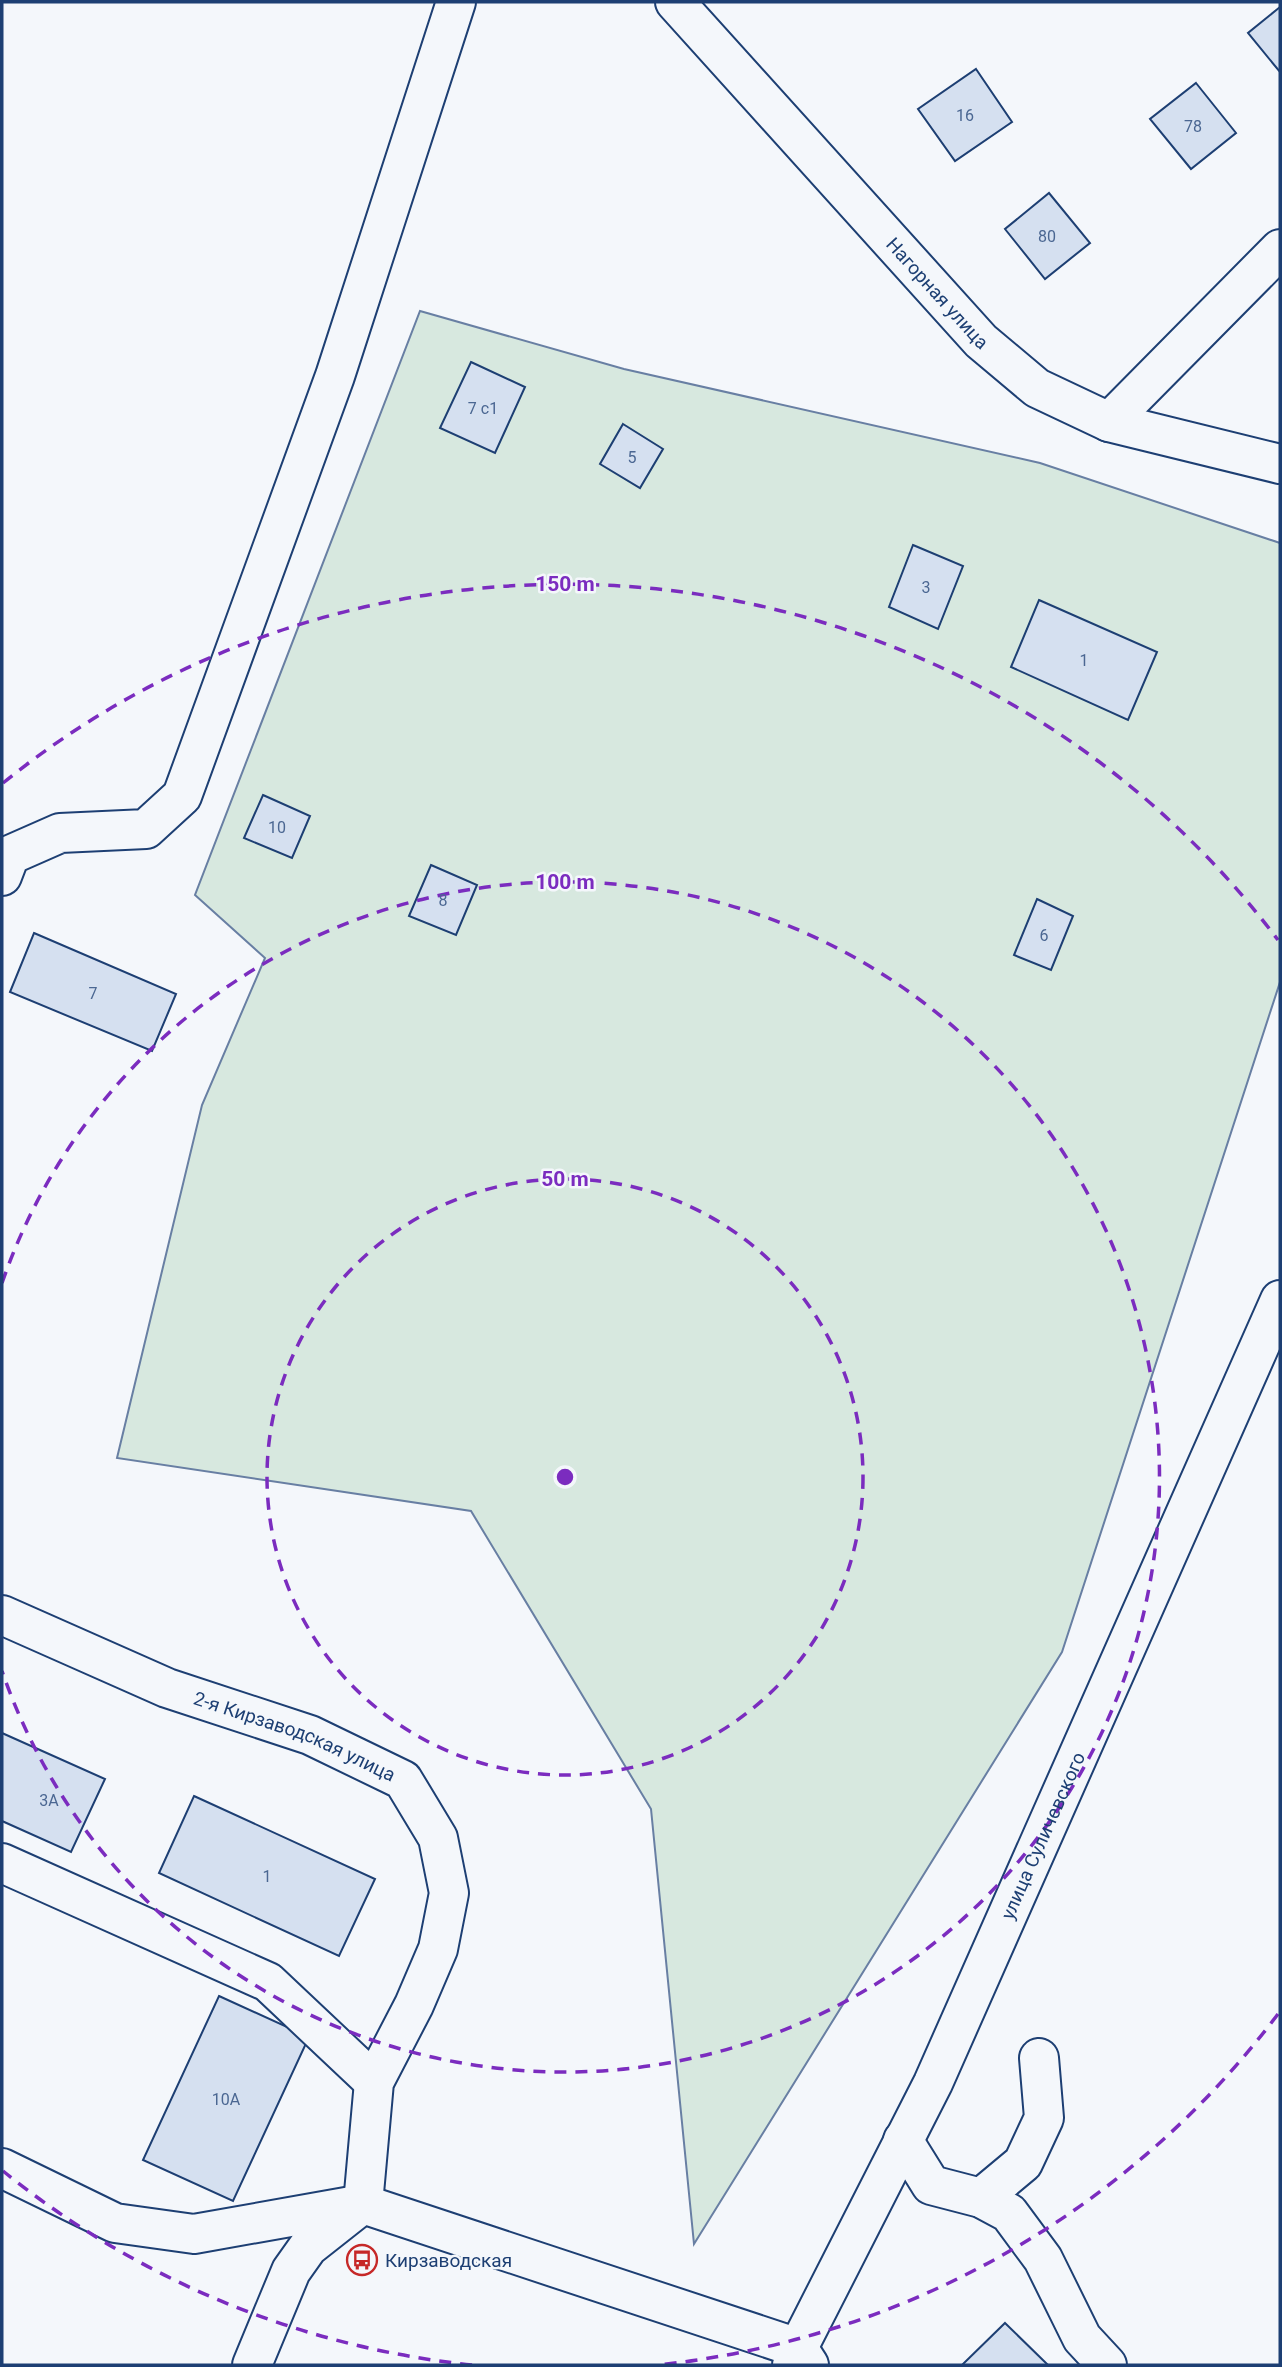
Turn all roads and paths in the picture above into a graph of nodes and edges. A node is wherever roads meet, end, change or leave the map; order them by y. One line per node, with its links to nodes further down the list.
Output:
1 (456, 2): 6 (street)
2 (675, 2): 4 (street, Нагорная улица)
3 (1280, 249): 4 (street)
4 (1109, 422): 5 (street, Нагорная улица)
5 (1280, 464)
6 (5, 860)
7 (1280, 1300): 12 (street, улица Суличевского)
8 (2, 1615): 11 (street, 2-я Кирзаводская улица)
9 (2, 1863): 11 (street)
10 (1039, 2058): 14 (street)
11 (374, 2082): 15 (street, 2-я Кирзаводская улица)
12 (903, 2140): 14 (street); 16 (street, улица Суличевского)
13 (2, 2168): 15 (street)
14 (981, 2198): 18 (street)
15 (363, 2204): 16 (street); 17 (street)
16 (800, 2360)
17 (252, 2365)
18 (1107, 2365)

